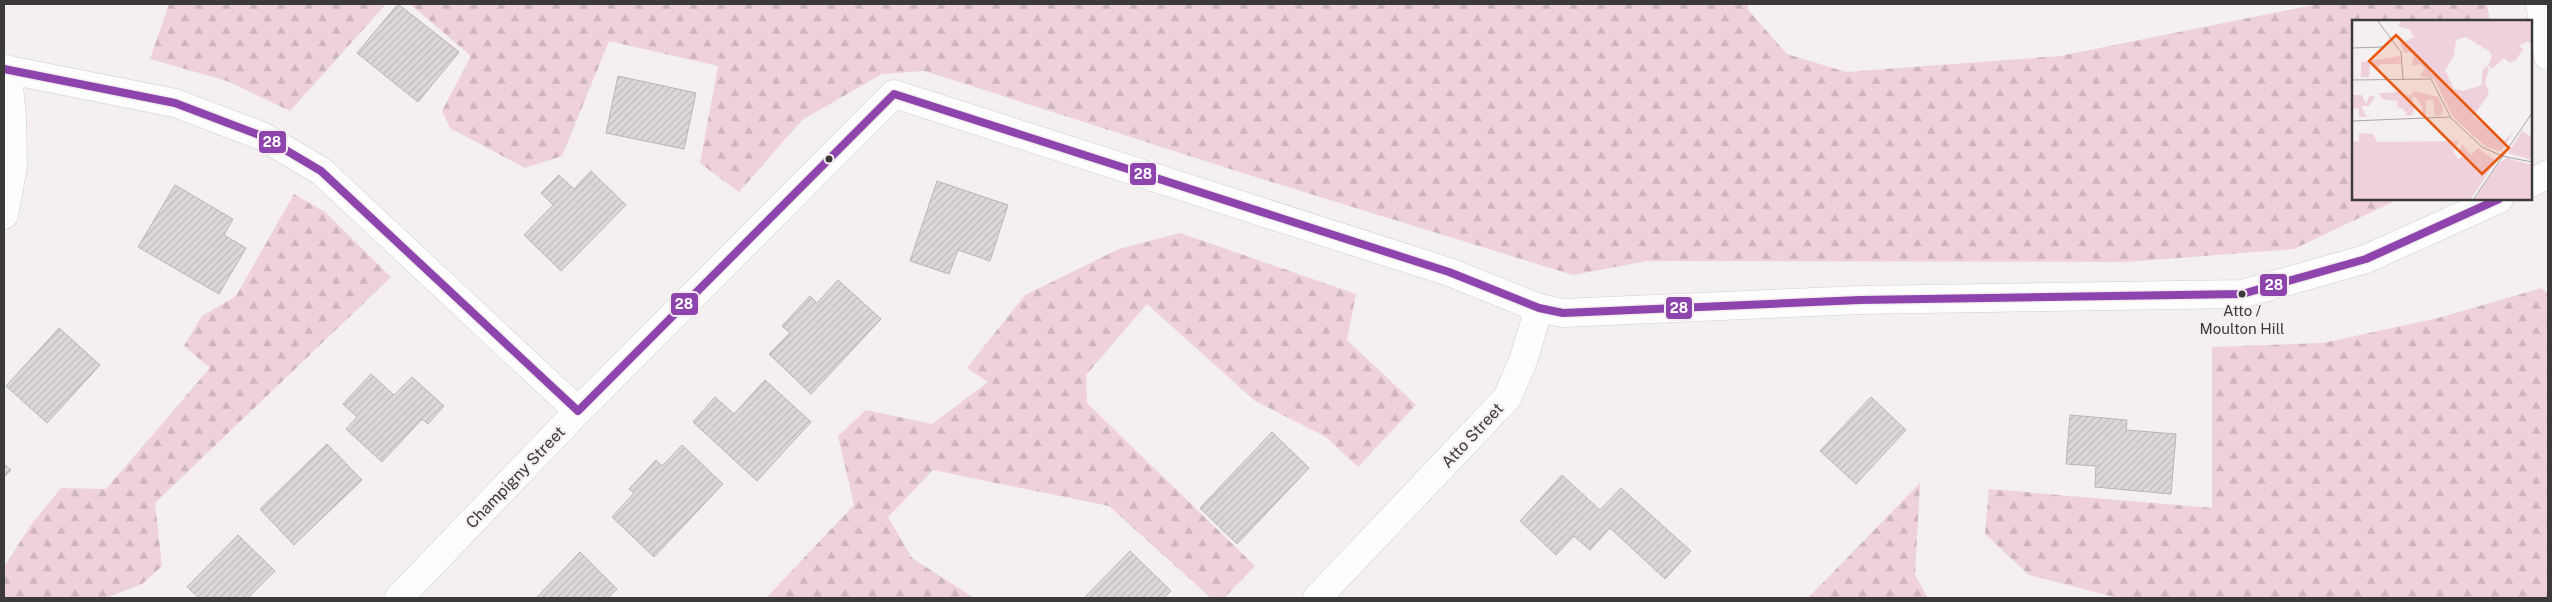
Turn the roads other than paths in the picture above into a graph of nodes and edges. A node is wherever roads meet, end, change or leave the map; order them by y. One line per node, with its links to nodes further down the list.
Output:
1 (2540, 4): 2 (street)
2 (2548, 56)
3 (5, 69): 7 (street); 9 (street)
4 (2548, 174): 5 (street)
5 (2532, 182)
6 (2497, 200): 8 (street)
7 (4, 215)
8 (1539, 308): 9 (street, Champigny Street); 11 (street, Atto Street)
9 (578, 411): 10 (street, Champigny Street)
10 (399, 598)
11 (1317, 598)

